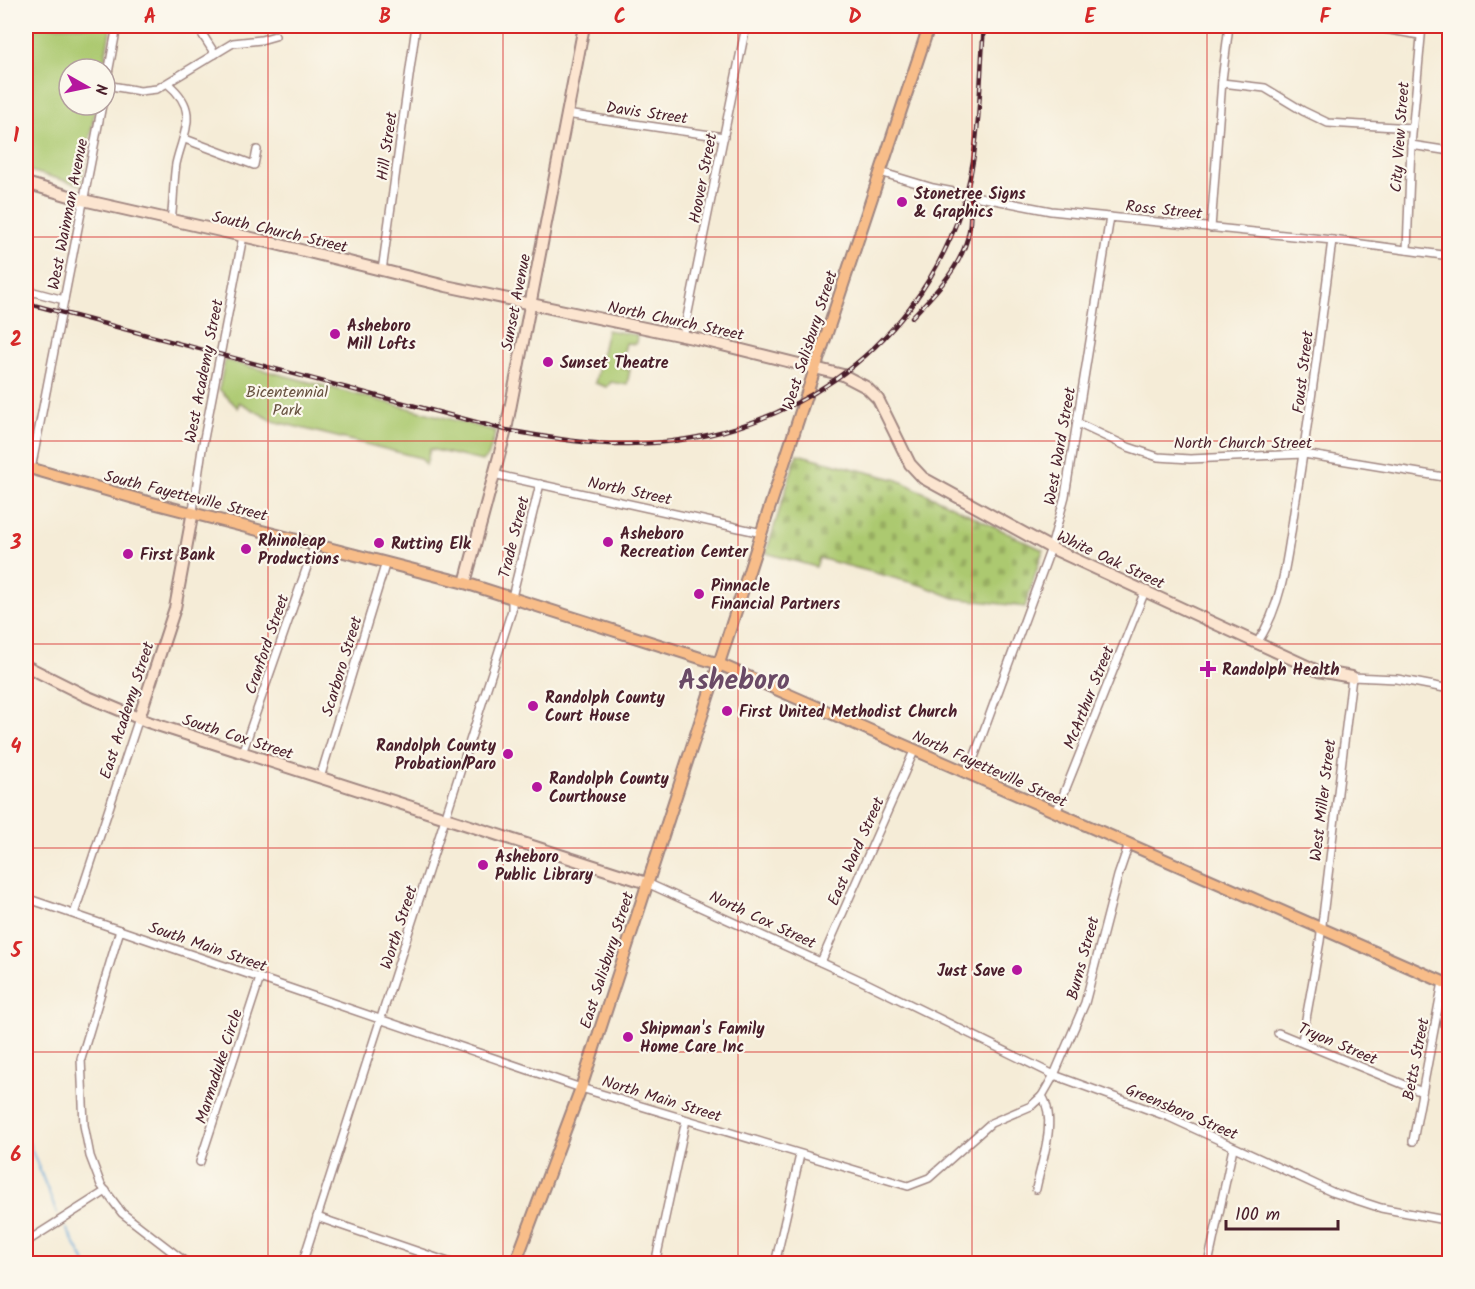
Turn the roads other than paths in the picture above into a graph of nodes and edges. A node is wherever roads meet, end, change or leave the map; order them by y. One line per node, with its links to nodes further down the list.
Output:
1 (117, 26): 13 (street)
2 (197, 26): 12 (street)
3 (416, 26): 35 (street, Hill Street)
4 (584, 26): 17 (street, Sunset Avenue)
5 (746, 26): 20 (street, Hoover Street)
6 (929, 26): 25 (main road, West Salisbury Street)
7 (1229, 26): 14 (street)
8 (1366, 26): 10 (street)
9 (1422, 26): 10 (street, City View Street)
10 (1420, 35): 19 (street, City View Street)
11 (275, 36): 12 (street)
12 (215, 54): 15 (street)
13 (111, 57)
14 (1222, 83): 19 (street); 30 (street)
15 (168, 84): 16 (street); 21 (street)
16 (117, 88)
17 (566, 114): 20 (street, Davis Street); 38 (street, Sunset Avenue)
18 (100, 117): 27 (street, West Wainman Avenue)
19 (1412, 128): 22 (street, City View Street)
20 (724, 137): 39 (street, Hoover Street)
21 (185, 139): 23 (street); 29 (street)
22 (1411, 145): 24 (street); 33 (street, City View Street)
23 (257, 150)
24 (1449, 151)
25 (880, 172): 28 (street, Ross Street); 40 (main road, West Salisbury Street)
26 (26, 183): 27 (street, South Church Street)
27 (83, 201): 29 (street, South Church Street); 37 (street, West Wainman Avenue)
28 (1110, 218): 30 (street, Ross Street); 41 (street, West Ward Street)
29 (171, 220): 31 (street, South Church Street)
30 (1211, 228): 32 (street, Ross Street)
31 (243, 236): 35 (street, South Church Street); 47 (street, West Academy Street)
32 (1332, 240): 33 (street, Ross Street); 42 (street, Foust Street)
33 (1407, 250): 34 (street, Ross Street)
34 (1449, 256)
35 (382, 271): 38 (street, South Church Street)
36 (26, 290): 37 (street)
37 (64, 300): 43 (street, West Wainman Avenue)
38 (529, 304): 39 (street, North Church Street); 44 (street, Sunset Avenue)
39 (683, 337): 40 (street, North Church Street)
40 (816, 366): 48 (main road, West Salisbury Street); 50 (street, White Oak Street)
41 (1077, 423): 42 (street, North Church Street); 50 (street, West Ward Street)
42 (1304, 454): 45 (street, North Church Street); 55 (street, Foust Street)
43 (28, 468): 47 (main road, South Fayetteville Street)
44 (493, 474): 46 (street, North Street); 52 (street, Sunset Avenue)
45 (1449, 478)
46 (540, 484): 48 (street, North Street); 54 (street, Trade Street)
47 (192, 511): 49 (main road, South Fayetteville Street); 60 (street, East Academy Street)
48 (762, 533): 56 (main road, West Salisbury Street)
49 (315, 544): 51 (main road, South Fayetteville Street); 62 (street, Cranford Street)
50 (1051, 548): 53 (street, White Oak Street); 63 (street, West Ward Street)
51 (387, 562): 52 (main road, South Fayetteville Street); 64 (street, Scarboro Street)
52 (465, 583): 54 (main road, South Fayetteville Street)
53 (1145, 591): 55 (street, White Oak Street); 65 (street, McArthur Street)
54 (512, 597): 56 (main road, North Fayetteville Street); 66 (street, Worth Street)
55 (1257, 644): 58 (street, White Oak Street)
56 (719, 664): 61 (main road, North Fayetteville Street); 68 (main road, East Salisbury Street)
57 (26, 666): 60 (street, South Cox Street)
58 (1352, 677): 59 (street, White Oak Street); 71 (street, West Miller Street)
59 (1449, 689)
60 (139, 718): 62 (street, South Cox Street); 70 (street, East Academy Street)
61 (914, 751): 63 (main road, North Fayetteville Street); 73 (street, East Ward Street)
62 (242, 753): 64 (street, South Cox Street)
63 (968, 774): 65 (main road, North Fayetteville Street)
64 (320, 778): 66 (street, South Cox Street)
65 (1056, 813): 67 (main road, North Fayetteville Street)
66 (447, 818): 68 (street, North Cox Street); 76 (street, Worth Street)
67 (1129, 844): 71 (main road, North Fayetteville Street); 79 (street, Burns Street)
68 (647, 883): 73 (street, North Cox Street); 80 (main road, East Salisbury Street)
69 (26, 898): 70 (street, South Main Street)
70 (74, 914): 72 (street, South Main Street)
71 (1321, 927): 75 (main road, North Fayetteville Street); 78 (street, West Miller Street)
72 (120, 930): 74 (street, South Main Street); 89 (street)
73 (821, 962): 79 (street, North Cox Street)
74 (260, 978): 76 (street, South Main Street); 87 (street, Marmaduke Circle)
75 (1446, 984): 81 (street, Betts Street)
76 (381, 1020): 80 (street, North Main Street); 90 (street, Worth Street)
77 (1278, 1033): 78 (street, Tryon Street)
78 (1302, 1041): 81 (street, Tryon Street)
79 (1054, 1075): 82 (street); 85 (street, Greensboro Street)
80 (581, 1088): 83 (street, North Main Street); 96 (main road, East Salisbury Street)
81 (1422, 1092): 84 (street, Betts Street)
82 (1042, 1096): 86 (street, North Main Street); 88 (street)
83 (686, 1120): 86 (street, North Main Street); 97 (street)
84 (1413, 1141)
85 (1233, 1148): 91 (street, Greensboro Street); 99 (street)
86 (800, 1155): 98 (street)
87 (201, 1162)
88 (1036, 1189)
89 (106, 1191): 92 (street); 93 (street)
90 (317, 1218): 94 (street, Worth Street); 95 (street)
91 (1449, 1221)
92 (26, 1242)
93 (188, 1263)
94 (302, 1263)
95 (454, 1263)
96 (515, 1263)
97 (656, 1263)
98 (775, 1263)
99 (1208, 1263)

